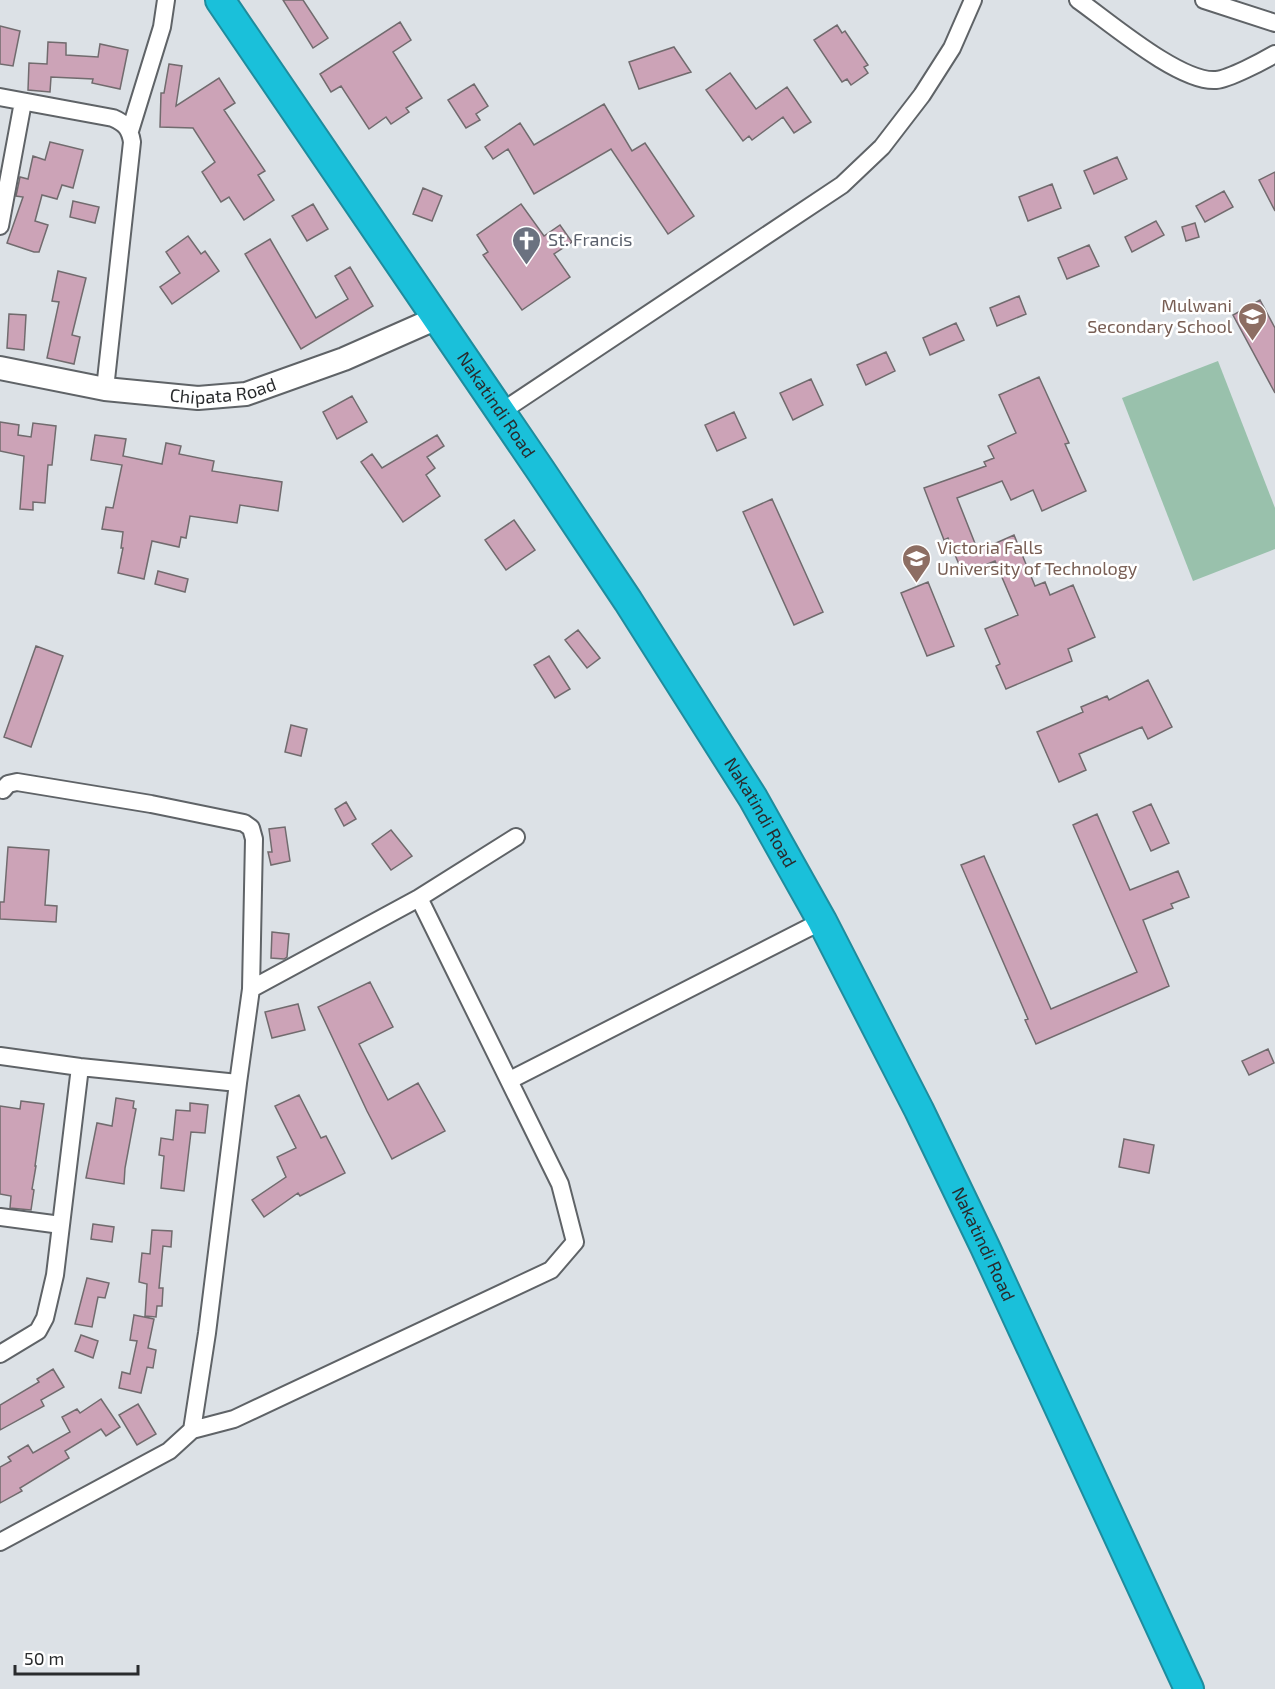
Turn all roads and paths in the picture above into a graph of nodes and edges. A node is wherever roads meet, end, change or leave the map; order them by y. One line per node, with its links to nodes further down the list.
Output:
1 (166, 0): 10 (street)
2 (220, 0): 12 (highway, Nakatindi Road)
3 (973, 0): 15 (street)
4 (1078, 0): 7 (street)
5 (1204, 0): 6 (street)
6 (1275, 23)
7 (1275, 54)
8 (0, 97): 9 (street)
9 (23, 102): 10 (street); 11 (street)
10 (130, 131): 14 (street)
11 (0, 226)
12 (437, 318): 14 (street, Chipata Road); 15 (highway, Nakatindi Road)
13 (0, 368): 14 (street, Chipata Road)
14 (105, 389)
15 (501, 412): 19 (highway, Nakatindi Road)
16 (3, 790): 20 (street)
17 (516, 837): 18 (street)
18 (419, 898): 20 (street); 23 (street)
19 (822, 921): 23 (street); 30 (highway, Nakatindi Road)
20 (251, 989): 24 (street)
21 (0, 1056): 22 (street)
22 (80, 1067): 24 (street); 26 (street)
23 (510, 1080): 28 (street)
24 (238, 1083): 28 (street)
25 (0, 1217): 26 (street)
26 (61, 1225): 27 (street)
27 (0, 1354)
28 (192, 1430): 29 (street)
29 (0, 1542)
30 (1190, 1689)

